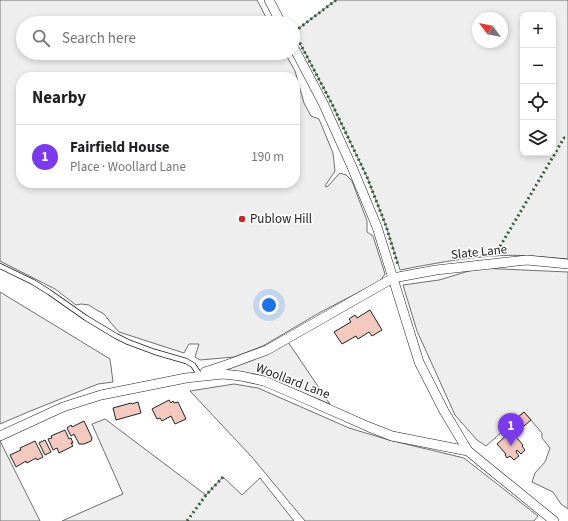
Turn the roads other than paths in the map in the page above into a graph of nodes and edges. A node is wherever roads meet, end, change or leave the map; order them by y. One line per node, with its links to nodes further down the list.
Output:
1 (269, 0): 2 (street)
2 (277, 16)
3 (300, 59): 6 (street)
4 (568, 264): 6 (street, Slate Lane)
5 (0, 266): 7 (lane)
6 (393, 278): 7 (street, Slate Lane); 10 (street)
7 (199, 374): 8 (street, Slate Lane)
8 (186, 378): 9 (street, Woollard Lane); 10 (street, Woollard Lane)
9 (0, 436)
10 (468, 451): 11 (street, Woollard Lane)
11 (554, 521)

